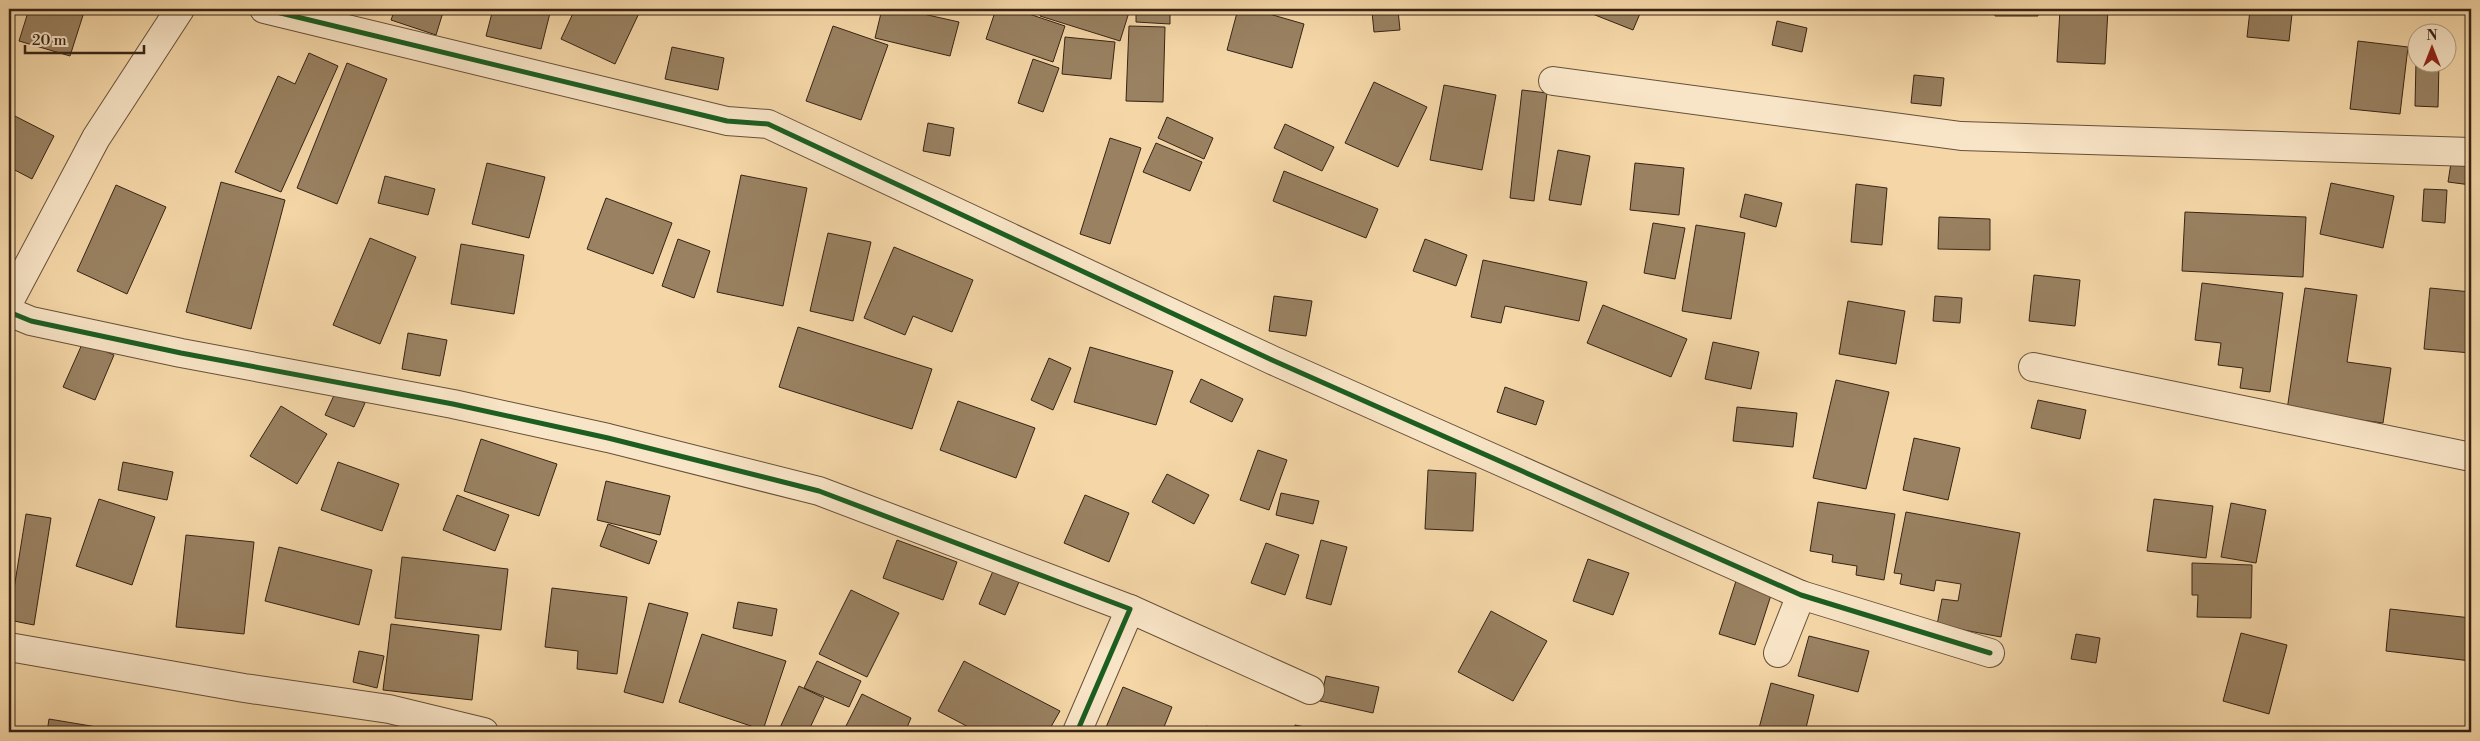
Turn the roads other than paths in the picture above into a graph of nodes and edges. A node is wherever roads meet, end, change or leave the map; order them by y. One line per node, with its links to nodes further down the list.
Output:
1 (180, 9): 5 (street)
2 (264, 9): 9 (street)
3 (1553, 81): 4 (street)
4 (2471, 152)
5 (9, 302)
6 (9, 312): 10 (street)
7 (2033, 368): 8 (street)
8 (2471, 458)
9 (1801, 595): 12 (street); 13 (street)
10 (1130, 609): 14 (street); 16 (street)
11 (9, 647): 15 (street)
12 (1778, 653)
13 (1990, 653)
14 (1310, 690)
15 (484, 732)
16 (1077, 732)

